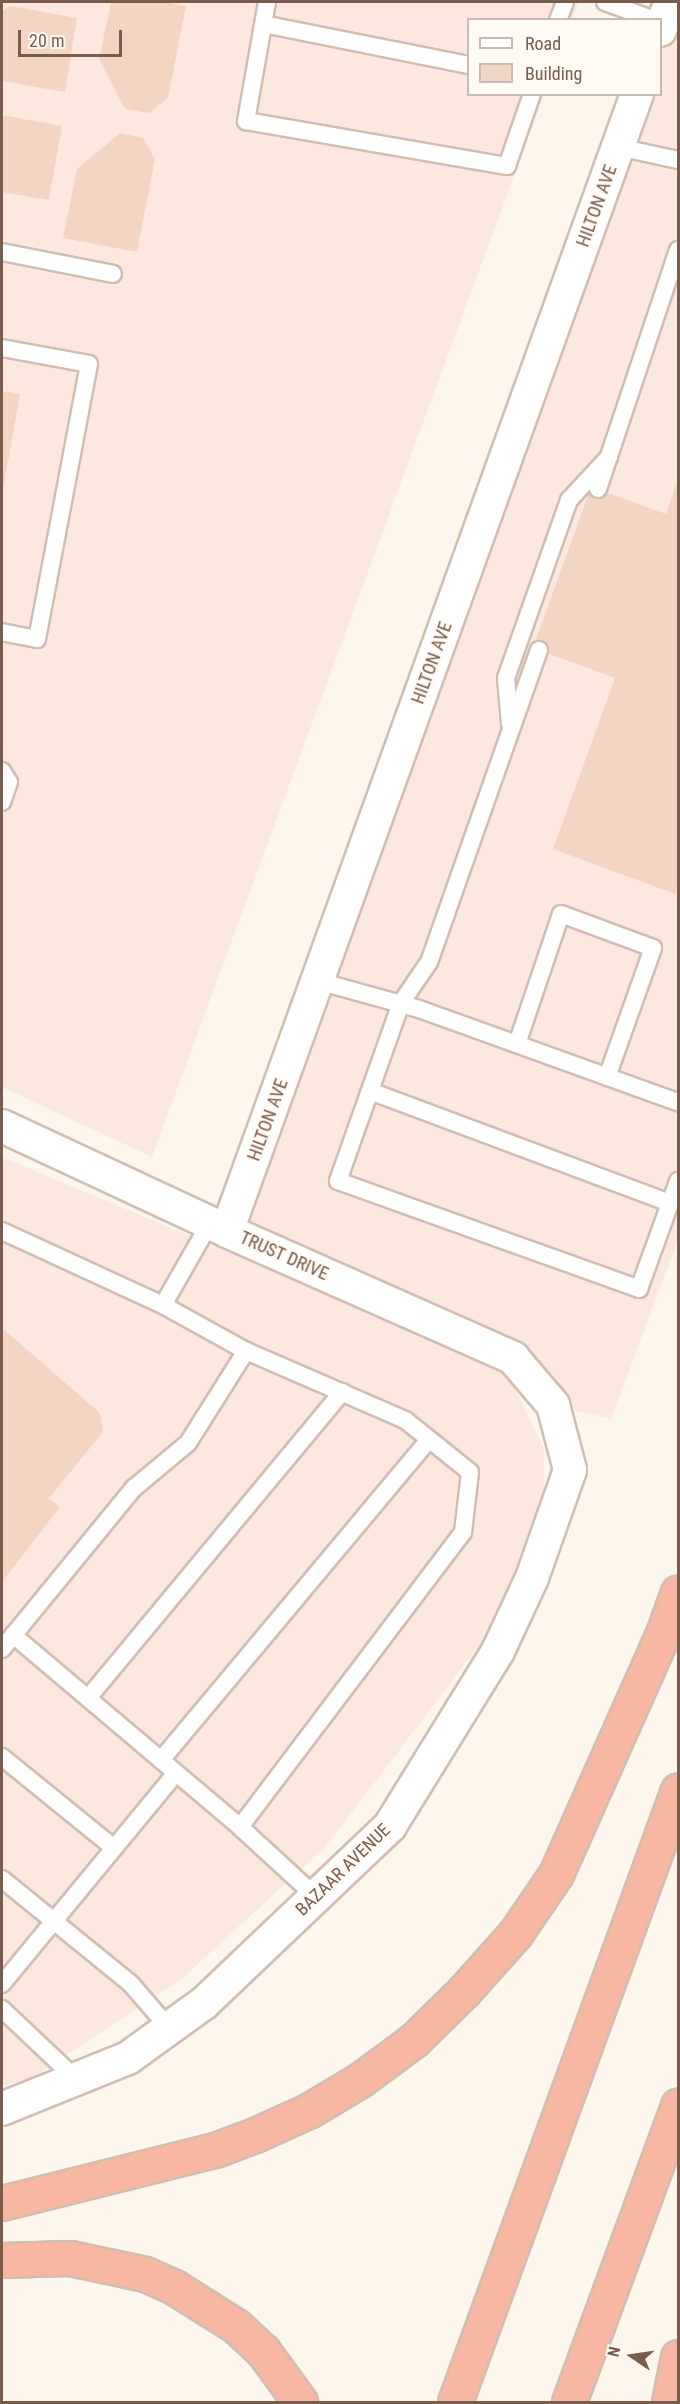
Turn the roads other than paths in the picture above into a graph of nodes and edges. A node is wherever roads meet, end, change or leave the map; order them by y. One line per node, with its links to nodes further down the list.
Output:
1 (267, 2): 6 (lane)
2 (565, 2): 4 (lane)
3 (605, 2): 5 (lane)
4 (559, 18)
5 (659, 18)
6 (263, 24): 7 (lane); 8 (lane)
7 (467, 64)
8 (531, 96)
9 (636, 96): 10 (street, HILTON AVE)
10 (618, 147): 11 (lane); 23 (street, HILTON AVE)
11 (678, 160)
12 (678, 250): 16 (lane)
13 (2, 252): 14 (lane)
14 (113, 274)
15 (2, 348): 18 (lane)
16 (609, 457): 17 (lane); 20 (lane)
17 (598, 489)
18 (2, 632)
19 (539, 650): 20 (lane)
20 (511, 730): 24 (lane)
21 (2, 771): 22 (lane)
22 (2, 802)
23 (318, 981): 24 (lane); 32 (street, HILTON AVE)
24 (400, 1003): 25 (lane); 27 (lane)
25 (517, 1044): 26 (lane); 26 (lane)
26 (607, 1077): 28 (lane)
27 (370, 1091): 31 (lane); 31 (lane)
28 (678, 1102)
29 (2, 1126): 32 (street, TRUST DRIVE)
30 (678, 1181): 31 (lane)
31 (670, 1203)
32 (219, 1227): 34 (lane); 37 (street, TRUST DRIVE)
33 (2, 1231): 34 (lane)
34 (163, 1305): 35 (lane)
35 (246, 1350): 36 (lane); 40 (lane)
36 (342, 1392): 38 (lane); 42 (lane)
37 (553, 1405): 50 (street, BAZAAR AVENUE)
38 (429, 1440): 44 (lane); 47 (lane)
39 (678, 1592): 58 (highway)
40 (14, 1635): 41 (lane); 42 (lane)
41 (2, 1649)
42 (88, 1698): 44 (lane)
43 (2, 1757): 48 (lane)
44 (161, 1760): 45 (lane)
45 (176, 1773): 47 (lane); 48 (lane)
46 (678, 1790): 62 (highway)
47 (240, 1827): 50 (lane)
48 (114, 1848): 51 (lane)
49 (2, 1879): 51 (lane)
50 (316, 1897): 54 (street, BAZAAR AVENUE)
51 (54, 1922): 52 (lane); 54 (lane)
52 (2, 1984)
53 (2, 2009): 55 (lane)
54 (169, 2028): 55 (street, BAZAAR AVENUE)
55 (76, 2079): 57 (street, BAZAAR AVENUE)
56 (678, 2105): 63 (highway)
57 (2, 2109)
58 (2, 2203)
59 (2, 2260): 61 (highway)
60 (678, 2357): 64 (highway)
61 (300, 2403)
62 (455, 2403)
63 (569, 2403)
64 (669, 2403)

